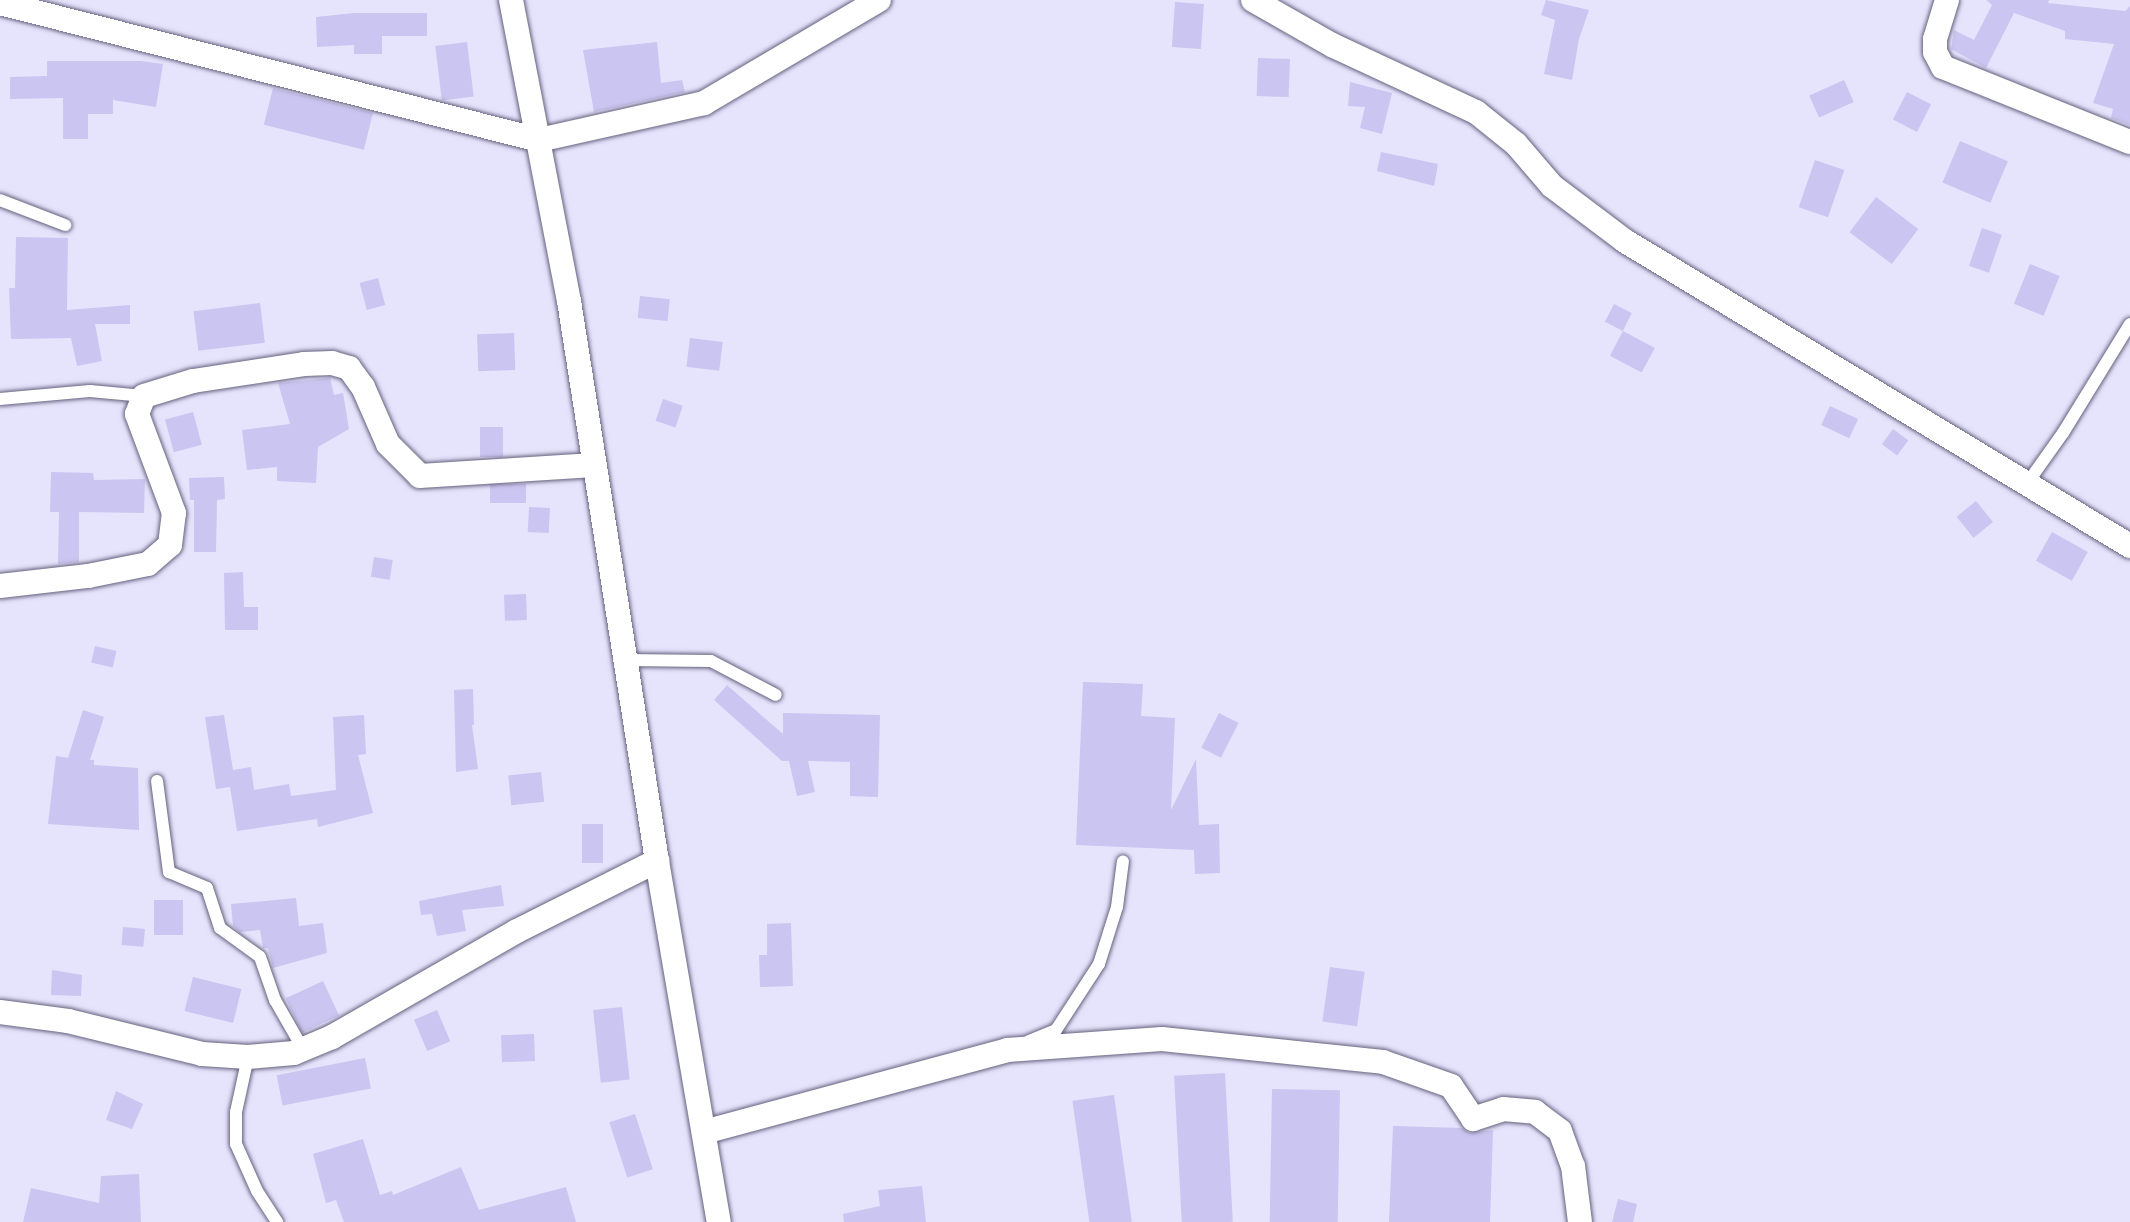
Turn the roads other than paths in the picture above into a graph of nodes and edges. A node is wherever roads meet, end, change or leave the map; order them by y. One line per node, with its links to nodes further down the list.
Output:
1 (511, 0): 6 (street)
2 (879, 0): 6 (street)
3 (1253, 0): 14 (street)
4 (1947, 0): 7 (street)
5 (0, 3): 6 (street)
6 (539, 140): 13 (street)
7 (2130, 142)
8 (0, 200): 9 (lane)
9 (65, 225)
10 (2130, 324): 14 (lane)
11 (144, 396): 12 (lane); 13 (street); 16 (street)
12 (0, 399)
13 (594, 465): 17 (street)
14 (2026, 485): 15 (street)
15 (2130, 546)
16 (0, 586)
17 (625, 660): 18 (lane); 20 (street)
18 (776, 695)
19 (157, 781): 23 (lane)
20 (657, 861): 23 (street); 26 (street)
21 (1123, 861): 24 (lane)
22 (0, 1012): 25 (street)
23 (303, 1049): 25 (street)
24 (1007, 1050): 26 (street); 29 (street)
25 (248, 1057): 27 (lane)
26 (704, 1132): 28 (street)
27 (277, 1222)
28 (719, 1222)
29 (1580, 1222)

